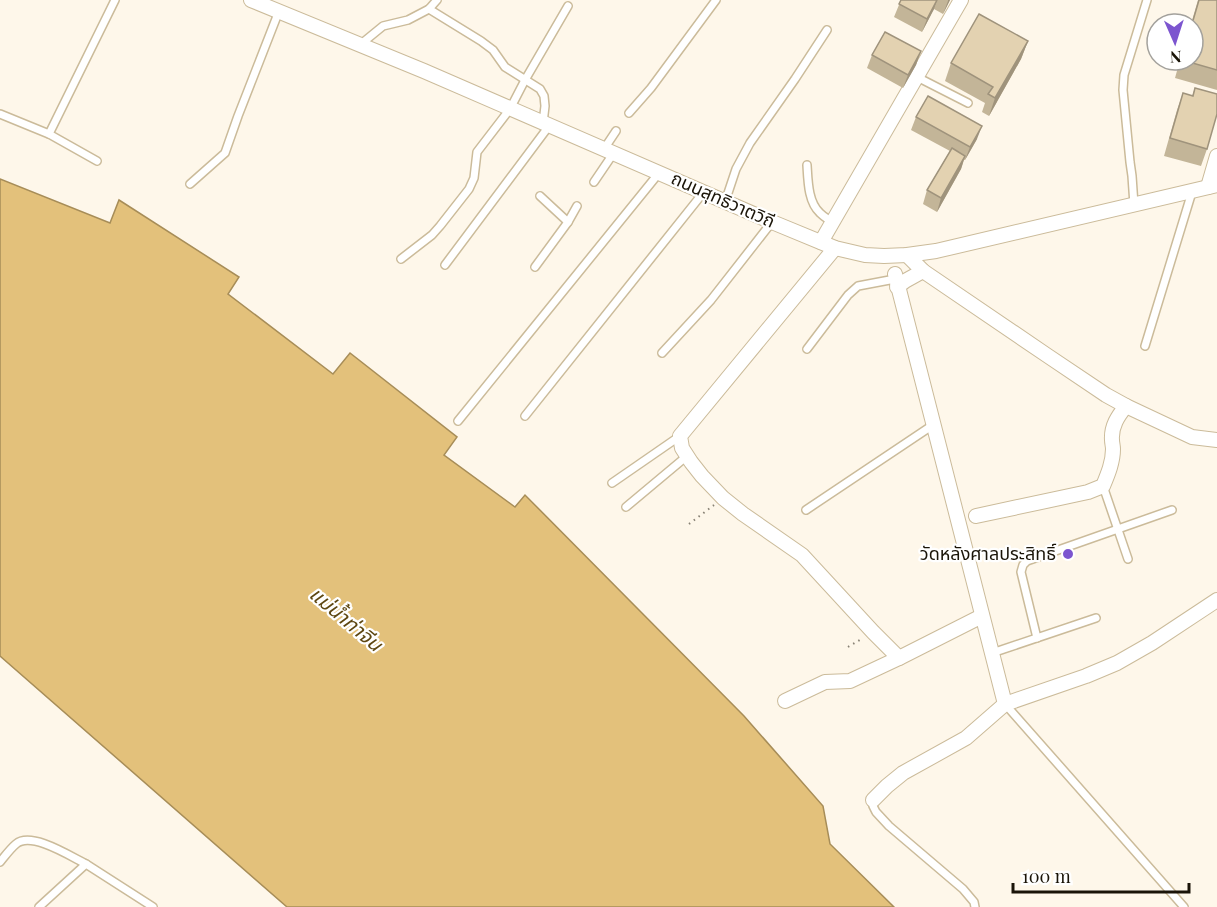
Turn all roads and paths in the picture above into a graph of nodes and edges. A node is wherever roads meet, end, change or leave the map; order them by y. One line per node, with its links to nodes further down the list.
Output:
1 (116, 0): 20 (lane)
2 (251, 0): 9 (street, ถนนสุทธิวาตวิถี)
3 (437, 0): 8 (lane)
4 (716, 0): 16 (lane)
5 (961, 0): 12 (street)
6 (1147, 0): 33 (lane)
7 (568, 6): 13 (lane)
8 (429, 9): 11 (lane); 13 (lane)
9 (279, 11): 11 (street, ถนนสุทธิวาตวิถี); 27 (lane)
10 (827, 30): 32 (lane)
11 (360, 45): 15 (street, ถนนสุทธิวาตวิถี)
12 (917, 77): 14 (lane); 37 (street)
13 (525, 80): 15 (lane); 18 (lane)
14 (968, 103)
15 (510, 109): 18 (street, ถนนสุทธิวาตวิถี); 41 (lane)
16 (629, 113)
17 (0, 114): 20 (lane)
18 (546, 124): 21 (street, ถนนสุทธิวาตวิถี); 42 (lane)
19 (616, 131): 21 (lane)
20 (49, 134): 23 (lane)
21 (609, 152): 25 (street, ถนนสุทธิวาตวิถี); 26 (lane)
22 (1217, 156): 28 (street)
23 (97, 161)
24 (807, 165): 37 (lane)
25 (659, 173): 30 (street, ถนนสุทธิวาตวิถี); 51 (lane)
26 (594, 182)
27 (190, 184)
28 (1212, 186): 29 (street, ถนนสุทธิวาตวิถี)
29 (1192, 192): 33 (street, ถนนสุทธิวาตวิถี); 46 (lane)
30 (703, 193): 32 (street, ถนนสุทธิวาตวิถี); 50 (lane)
31 (540, 196): 35 (lane)
32 (725, 202): 36 (street, ถนนสุทธิวาตวิถี)
33 (1134, 205): 40 (street, ถนนสุทธิวาตวิถี)
34 (577, 206): 35 (lane)
35 (568, 222): 43 (lane)
36 (772, 222): 38 (street, ถนนสุทธิวาตวิถี); 48 (lane)
37 (832, 222): 38 (street)
38 (821, 242): 39 (street, ถนนสุทธิวาตวิถี)
39 (835, 248): 45 (street, ถนนสุทธิวาตวิถี); 53 (street)
40 (907, 255): 44 (street); 45 (street, ถนนสุทธิวาตวิถี)
41 (401, 260)
42 (445, 265)
43 (535, 267)
44 (923, 271): 45 (street); 49 (street)
45 (894, 273): 47 (lane); 52 (street)
46 (1145, 346)
47 (807, 349)
48 (662, 353)
49 (1126, 406): 54 (street); 57 (street)
50 (525, 416)
51 (458, 421)
52 (933, 425): 60 (lane); 62 (street)
53 (680, 436): 55 (street); 56 (lane)
54 (1217, 440)
55 (687, 456): 58 (street); 59 (lane)
56 (612, 483)
57 (1103, 486): 62 (street); 64 (lane)
58 (723, 498): 63 (path); 69 (street)
59 (626, 507)
60 (806, 510)
61 (1172, 510): 64 (lane)
62 (968, 518): 67 (street)
63 (689, 524)
64 (1118, 529): 65 (lane); 70 (lane)
65 (1128, 559)
66 (1217, 600): 75 (street)
67 (982, 615): 72 (street); 73 (street)
68 (1096, 618): 70 (lane)
69 (873, 632): 71 (path); 73 (street)
70 (1037, 638): 72 (lane)
71 (848, 647)
72 (992, 653): 75 (street)
73 (899, 658): 74 (street)
74 (786, 701)
75 (1005, 704): 76 (street); 82 (lane)
76 (873, 800): 81 (lane)
77 (0, 862): 78 (lane)
78 (87, 864): 79 (lane); 80 (lane)
79 (41, 906)
80 (153, 907)
81 (975, 907)
82 (1184, 907)

